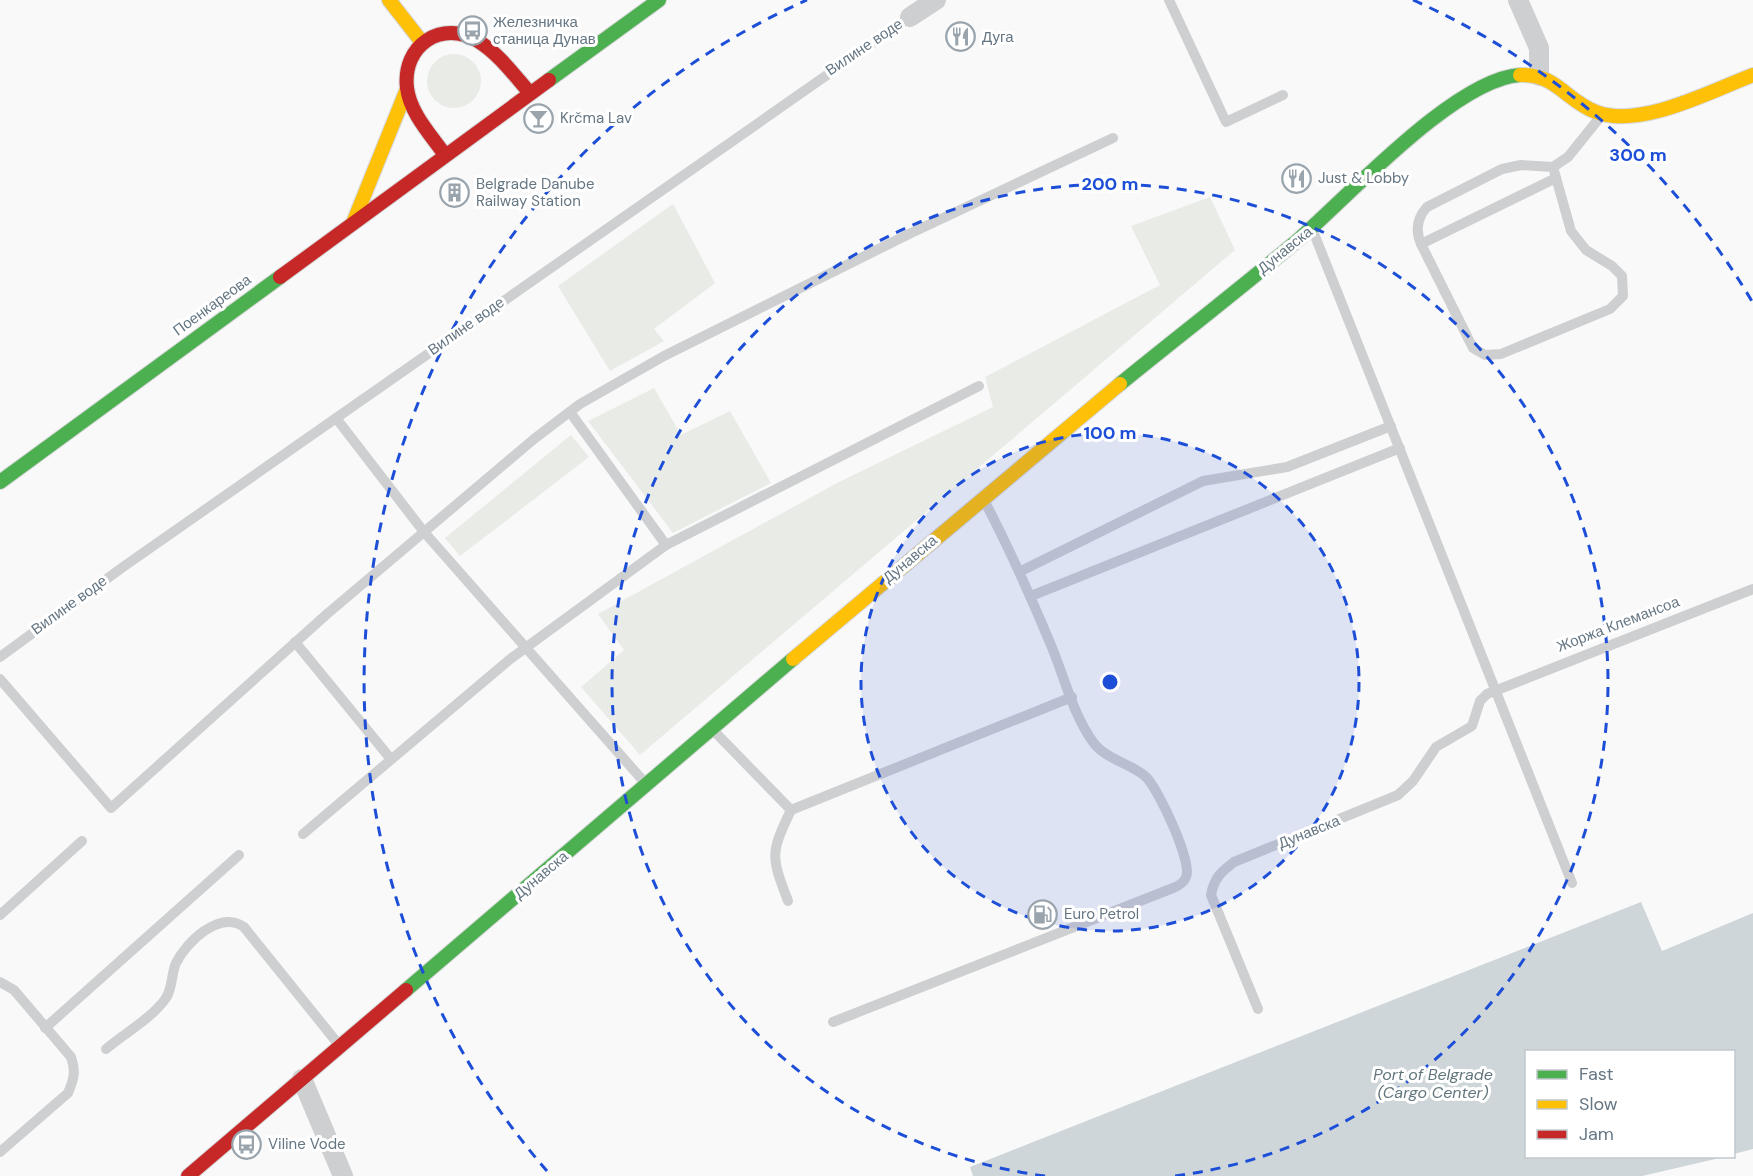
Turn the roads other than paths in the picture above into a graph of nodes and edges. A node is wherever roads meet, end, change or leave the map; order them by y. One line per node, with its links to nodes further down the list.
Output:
1 (389, 0): 7 (main road)
2 (659, 0): 11 (main road, Поенкареова)
3 (936, 0): 6 (street, Вилине воде)
4 (1169, 0): 12 (lane)
5 (1518, 0): 9 (street)
6 (910, 17): 23 (lane, Вилине воде)
7 (422, 41): 10 (main road); 11 (main road)
8 (1753, 75): 13 (main road)
9 (1539, 76): 13 (main road); 19 (main road, Дунавска)
10 (407, 89): 15 (main road); 18 (main road)
11 (530, 93): 15 (main road, Поенкареова)
12 (1283, 95)
13 (1602, 114): 16 (lane)
14 (1113, 138): 22 (lane)
15 (445, 155): 18 (main road, Поенкареова)
16 (1553, 167): 17 (lane); 20 (lane)
17 (1556, 178): 20 (lane); 20 (lane)
18 (353, 223): 26 (main road, Поенкареова)
19 (1312, 228): 24 (lane); 27 (main road, Дунавска)
20 (1421, 244)
21 (979, 386): 29 (lane)
22 (570, 412): 28 (lane); 29 (lane)
23 (336, 418): 28 (lane); 35 (lane, Вилине воде)
24 (1391, 426): 25 (lane); 30 (lane)
25 (1400, 448): 32 (lane); 37 (lane)
26 (0, 482)
27 (982, 498): 30 (lane); 39 (main road, Дунавска)
28 (424, 532): 33 (lane); 34 (lane)
29 (666, 545): 34 (lane)
30 (1021, 571): 32 (lane)
31 (1753, 589): 37 (lane, Жоржа Клемансоа)
32 (1031, 596): 38 (lane)
33 (295, 642): 36 (lane); 40 (lane)
34 (525, 648): 40 (lane); 41 (lane)
35 (0, 657)
36 (0, 679)
37 (1496, 689): 46 (lane); 50 (lane, Дунавска)
38 (1072, 697): 42 (lane); 51 (lane)
39 (712, 729): 41 (main road, Дунавска); 42 (lane)
40 (390, 758): 43 (lane)
41 (646, 785): 53 (main road, Дунавска)
42 (791, 810): 47 (lane)
43 (303, 834)
44 (82, 841): 48 (lane)
45 (239, 855): 52 (lane)
46 (1572, 883)
47 (788, 901)
48 (0, 915)
49 (0, 982): 52 (lane)
50 (1258, 1009)
51 (833, 1022)
52 (45, 1028): 56 (lane)
53 (340, 1046): 54 (lane); 55 (main road, Дунавска)
54 (106, 1049)
55 (302, 1079): 57 (main road, Дунавска); 58 (street)
56 (0, 1152)
57 (188, 1176)
58 (343, 1176)

